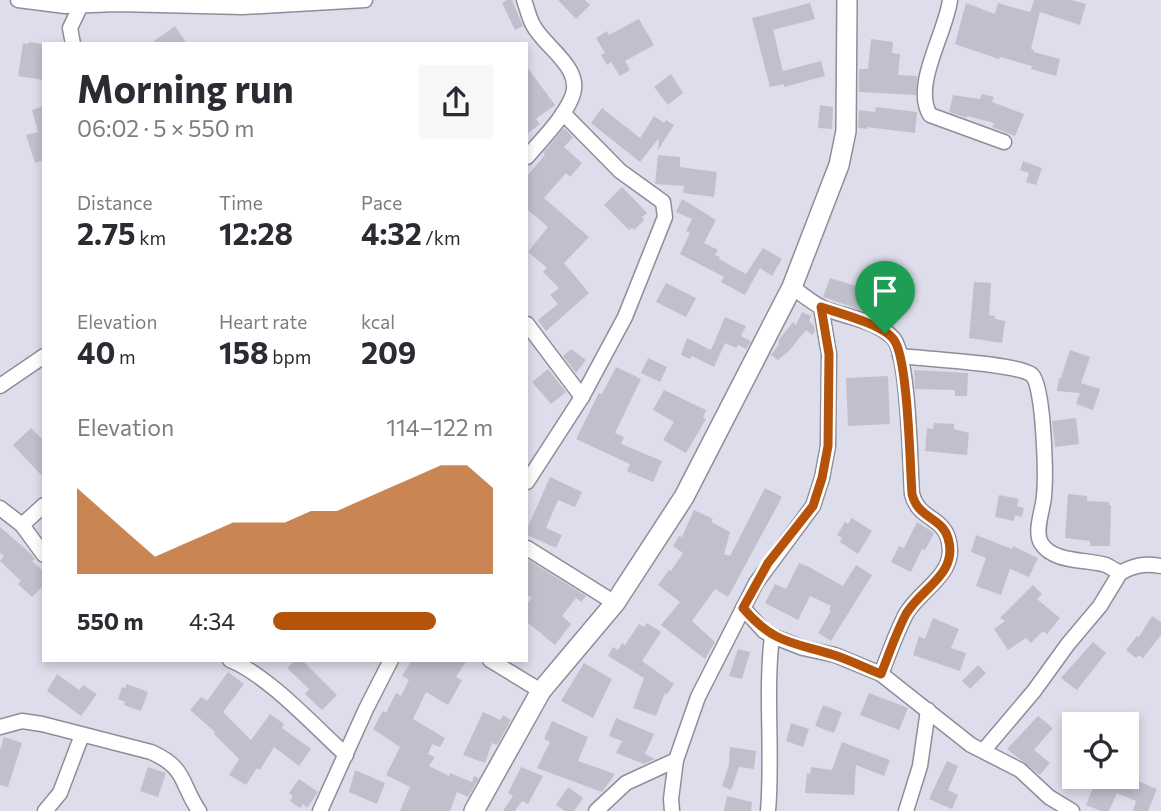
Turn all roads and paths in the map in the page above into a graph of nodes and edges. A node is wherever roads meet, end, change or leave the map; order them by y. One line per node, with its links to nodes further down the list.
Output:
1 (18, 0): 6 (street)
2 (524, 0): 8 (street)
3 (847, 0): 11 (street)
4 (950, 0): 9 (street)
5 (359, 1): 6 (street)
6 (71, 4): 7 (street)
7 (74, 42)
8 (563, 113): 10 (street); 17 (street)
9 (1004, 142)
10 (528, 157)
11 (792, 287): 12 (street); 26 (street)
12 (821, 307): 14 (street); 27 (street)
13 (528, 325): 17 (street)
14 (900, 356): 25 (street); 32 (street)
15 (42, 357): 16 (street)
16 (0, 386)
17 (582, 397): 18 (street)
18 (528, 480)
19 (42, 507): 21 (street)
20 (0, 508): 21 (street)
21 (22, 525): 23 (street)
22 (528, 549): 26 (street)
23 (42, 552)
24 (1161, 566): 25 (street)
25 (1120, 573): 37 (street)
26 (615, 603): 33 (street)
27 (743, 608): 28 (street); 39 (street)
28 (772, 636): 32 (street); 47 (street)
29 (236, 662): 38 (street)
30 (390, 662): 38 (street)
31 (493, 662): 33 (street)
32 (881, 674): 34 (street)
33 (541, 691): 44 (street)
34 (928, 710): 37 (street); 48 (street)
35 (0, 727): 36 (street)
36 (82, 735): 40 (street); 41 (street)
37 (984, 750): 49 (street)
38 (346, 755): 43 (street)
39 (676, 760): 45 (street); 46 (street)
40 (186, 804): 42 (street)
41 (45, 811)
42 (199, 811)
43 (320, 811)
44 (474, 811)
45 (596, 811)
46 (672, 811)
47 (768, 811)
48 (906, 811)
49 (1072, 811)

